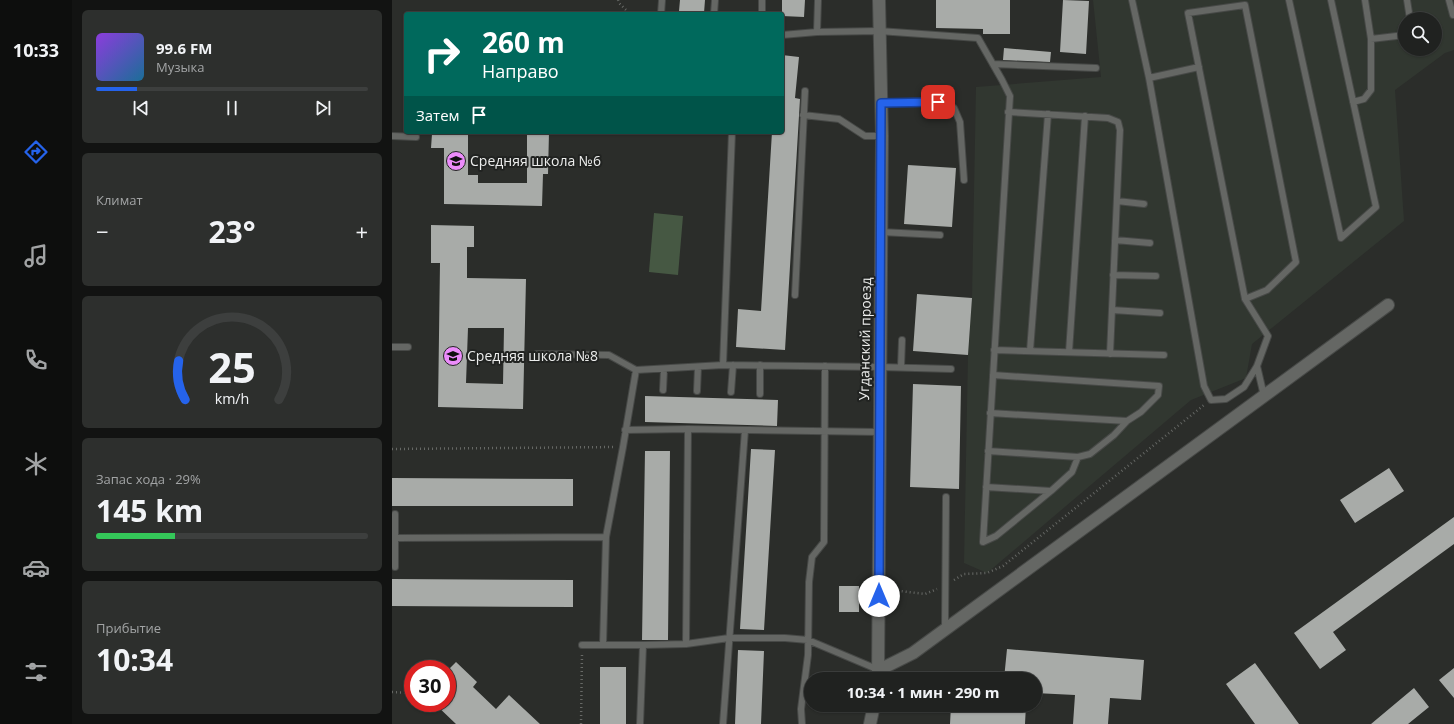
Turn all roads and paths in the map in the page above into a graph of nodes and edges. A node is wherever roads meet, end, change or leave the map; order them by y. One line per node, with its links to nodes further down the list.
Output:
1 (618, 0): 13 (path)
2 (662, 0): 14 (lane)
3 (715, 0): 15 (lane)
4 (762, 0): 16 (lane)
5 (818, 0): 20 (lane)
6 (879, 0): 19 (street, Угданский проезд)
7 (1132, 0): 27 (lane)
8 (1289, 0): 29 (lane)
9 (1331, 0): 29 (lane)
10 (1365, 0): 23 (lane)
11 (1407, 0): 17 (lane)
12 (1449, 0): 18 (lane)
13 (628, 12)
14 (661, 12)
15 (714, 12)
16 (762, 12)
17 (1409, 12)
18 (1454, 15)
19 (879, 31): 20 (lane); 24 (lane); 30 (street, Угданский проезд)
20 (817, 32): 21 (lane)
21 (784, 35)
22 (1398, 36): 23 (lane)
23 (1371, 39): 29 (lane)
24 (993, 64): 26 (lane); 31 (lane)
25 (1199, 67): 27 (lane); 49 (lane); 49 (lane)
26 (1096, 68)
27 (1149, 78): 79 (lane)
28 (805, 91): 33 (lane)
29 (1353, 102)
30 (881, 103): 37 (street, Угданский проезд); 39 (lane)
31 (1008, 112): 32 (lane); 56 (lane)
32 (1048, 114): 34 (lane); 57 (lane)
33 (803, 115): 37 (lane); 48 (lane)
34 (1085, 116): 40 (lane); 58 (lane)
35 (732, 134): 62 (lane)
36 (392, 136): 38 (lane)
37 (882, 136): 42 (street, Угданский проезд)
38 (416, 137)
39 (964, 180)
40 (1117, 201): 41 (lane); 44 (lane)
41 (1144, 204)
42 (881, 232): 43 (lane); 68 (street, Угданский проезд)
43 (940, 235)
44 (1115, 240): 45 (lane); 46 (lane)
45 (1150, 243)
46 (1113, 275): 47 (lane); 51 (lane)
47 (1156, 276)
48 (795, 294)
49 (1245, 299): 67 (lane)
50 (1388, 305): 78 (street)
51 (1112, 310): 52 (lane); 60 (lane)
52 (1160, 313)
53 (902, 340): 69 (lane)
54 (392, 347): 55 (lane)
55 (408, 347)
56 (994, 350): 57 (lane); 73 (lane)
57 (1030, 351): 58 (lane)
58 (1069, 352): 60 (lane)
59 (537, 354): 72 (lane)
60 (1110, 354): 61 (lane)
61 (1164, 355)
62 (723, 365): 63 (lane); 65 (lane)
63 (733, 365): 64 (lane); 76 (lane)
64 (760, 365): 66 (lane); 77 (lane)
65 (698, 366): 70 (lane); 75 (lane)
66 (825, 366): 68 (lane); 85 (lane)
67 (1257, 366): 78 (lane); 79 (lane)
68 (880, 367): 69 (lane); 86 (street, Угданский проезд)
69 (901, 367): 71 (lane)
70 (664, 369): 72 (lane); 74 (lane)
71 (951, 369)
72 (636, 370): 83 (lane)
73 (993, 376): 80 (lane); 81 (lane)
74 (663, 390)
75 (697, 391)
76 (731, 392)
77 (760, 394)
78 (1264, 396): 100 (street)
79 (1210, 400): 99 (path)
80 (990, 412): 81 (lane); 89 (lane)
81 (1127, 421): 90 (lane)
82 (688, 429): 83 (lane); 84 (lane); 103 (lane)
83 (625, 430): 87 (lane)
84 (745, 430): 85 (lane); 101 (lane)
85 (825, 432): 86 (lane); 102 (lane)
86 (879, 432): 98 (street, Угданский проезд)
87 (623, 447): 88 (path); 95 (lane)
88 (392, 449)
89 (988, 451): 90 (lane); 91 (lane)
90 (1078, 457): 92 (lane)
91 (986, 487): 92 (lane); 92 (lane)
92 (1051, 491)
93 (946, 497): 99 (lane)
94 (395, 514): 96 (lane)
95 (606, 537): 96 (lane); 105 (lane)
96 (396, 538): 97 (lane)
97 (395, 567)
98 (879, 582): 99 (path); 108 (street, Угданский проезд)
99 (946, 585): 100 (lane)
100 (945, 629): 109 (street)
101 (729, 638): 102 (lane); 103 (lane); 115 (lane)
102 (808, 640): 107 (lane); 116 (lane)
103 (686, 644): 106 (lane)
104 (582, 645): 105 (lane); 113 (path)
105 (603, 645): 106 (lane)
106 (643, 646): 114 (lane)
107 (875, 672)
108 (879, 672)
109 (882, 672)
110 (392, 692): 111 (path)
111 (404, 692)
112 (873, 712): 117 (street)
113 (581, 724)
114 (640, 724)
115 (723, 724)
116 (802, 724)
117 (870, 724)

